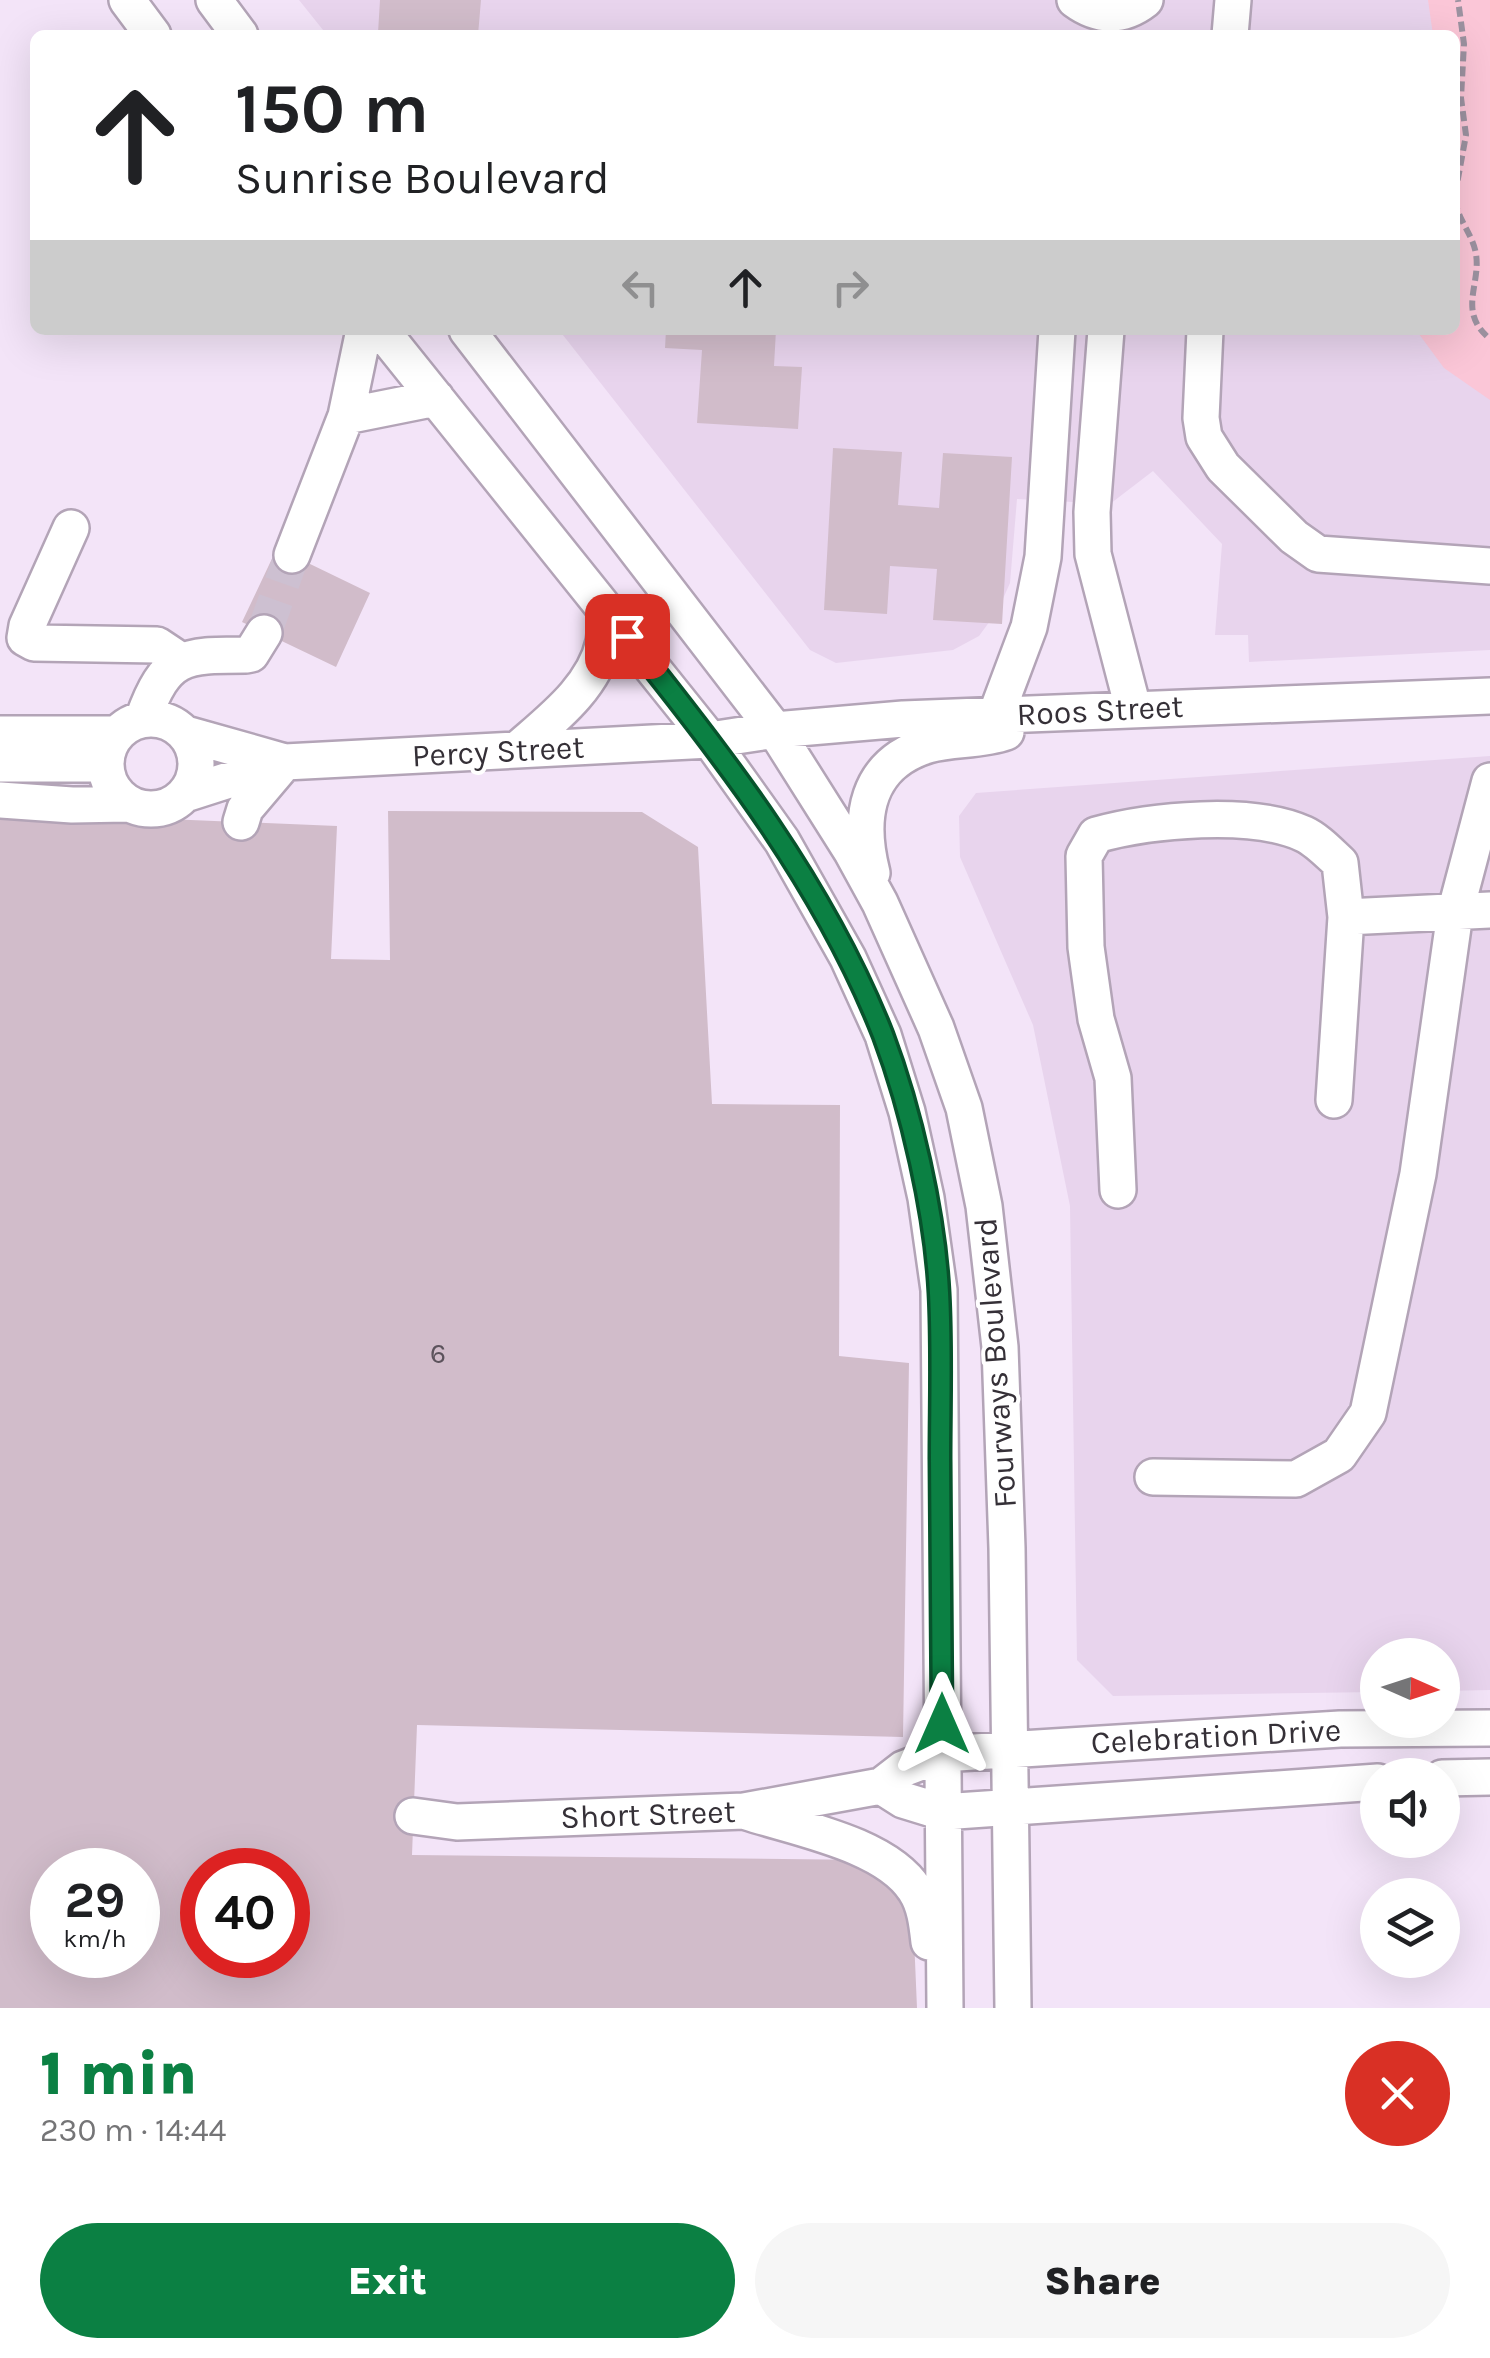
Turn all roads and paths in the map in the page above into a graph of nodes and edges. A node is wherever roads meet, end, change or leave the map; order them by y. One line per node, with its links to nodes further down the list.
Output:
1 (127, 0): 7 (street)
2 (214, 0): 8 (street)
3 (1076, 0): 6 (street); 9 (street)
4 (1234, 0): 10 (street)
5 (1458, 0): 11 (path)
6 (1137, 14)
7 (149, 30)
8 (236, 30)
9 (1075, 30)
10 (1231, 30)
11 (1460, 169)
12 (1460, 220): 19 (path)
13 (363, 335): 21 (street)
14 (385, 335): 20 (street)
15 (471, 335): 34 (street, Fourways Boulevard)
16 (1057, 335): 25 (street)
17 (1106, 335): 23 (street)
18 (1205, 335): 26 (street)
19 (1490, 339)
20 (436, 398): 21 (street); 27 (street)
21 (346, 416): 24 (street)
22 (70, 528): 29 (street)
23 (1093, 554): 25 (street); 31 (street)
24 (292, 555)
25 (1043, 557): 32 (street)
26 (1490, 566)
27 (606, 610): 38 (street); 39 (street)
28 (264, 633): 29 (street)
29 (181, 661): 37 (street)
30 (1490, 696): 31 (street, Roos Street)
31 (1134, 708): 33 (street, Roos Street)
32 (996, 714): 33 (street, Roos Street); 34 (street, Roos Street)
33 (1037, 714): 47 (street)
34 (774, 730): 38 (street, Roos Street); 47 (street, Fourways Boulevard)
35 (0, 734): 37 (street, Percy Street)
36 (186, 734): 37 (street, Percy Street); 40 (street, Percy Street); 43 (street)
37 (121, 739): 41 (street); 45 (street)
38 (710, 740): 39 (street, Percy Street); 55 (street, Fourways Boulevard)
39 (518, 749): 40 (street, Percy Street)
40 (285, 762): 43 (street, Percy Street); 46 (street)
41 (0, 764)
42 (1490, 781): 48 (street)
43 (185, 794): 45 (street, Percy Street)
44 (0, 800): 45 (street, Percy Street)
45 (128, 804)
46 (240, 822)
47 (880, 903): 54 (street, Fourways Boulevard)
48 (1473, 911): 49 (street); 52 (street)
49 (1346, 917): 50 (street); 51 (street)
50 (1334, 1100)
51 (1118, 1190)
52 (1153, 1478)
53 (1490, 1728): 54 (street, Celebration Drive)
54 (1007, 1747): 55 (street, Celebration Drive); 60 (street, Fourways Boulevard)
55 (942, 1754): 59 (street, Short Street); 62 (street, Fourways Boulevard)
56 (1490, 1776): 57 (street)
57 (1460, 1777)
58 (1360, 1783): 60 (street, Celebration Drive)
59 (881, 1786): 61 (street, Short Street); 62 (street)
60 (1008, 1809): 62 (street, Celebration Drive); 66 (street, Fourways Boulevard)
61 (744, 1811): 63 (street, Short Street); 64 (street)
62 (942, 1812): 65 (street, Fourways Boulevard)
63 (414, 1816)
64 (931, 2008)
65 (946, 2008)
66 (1013, 2008)

